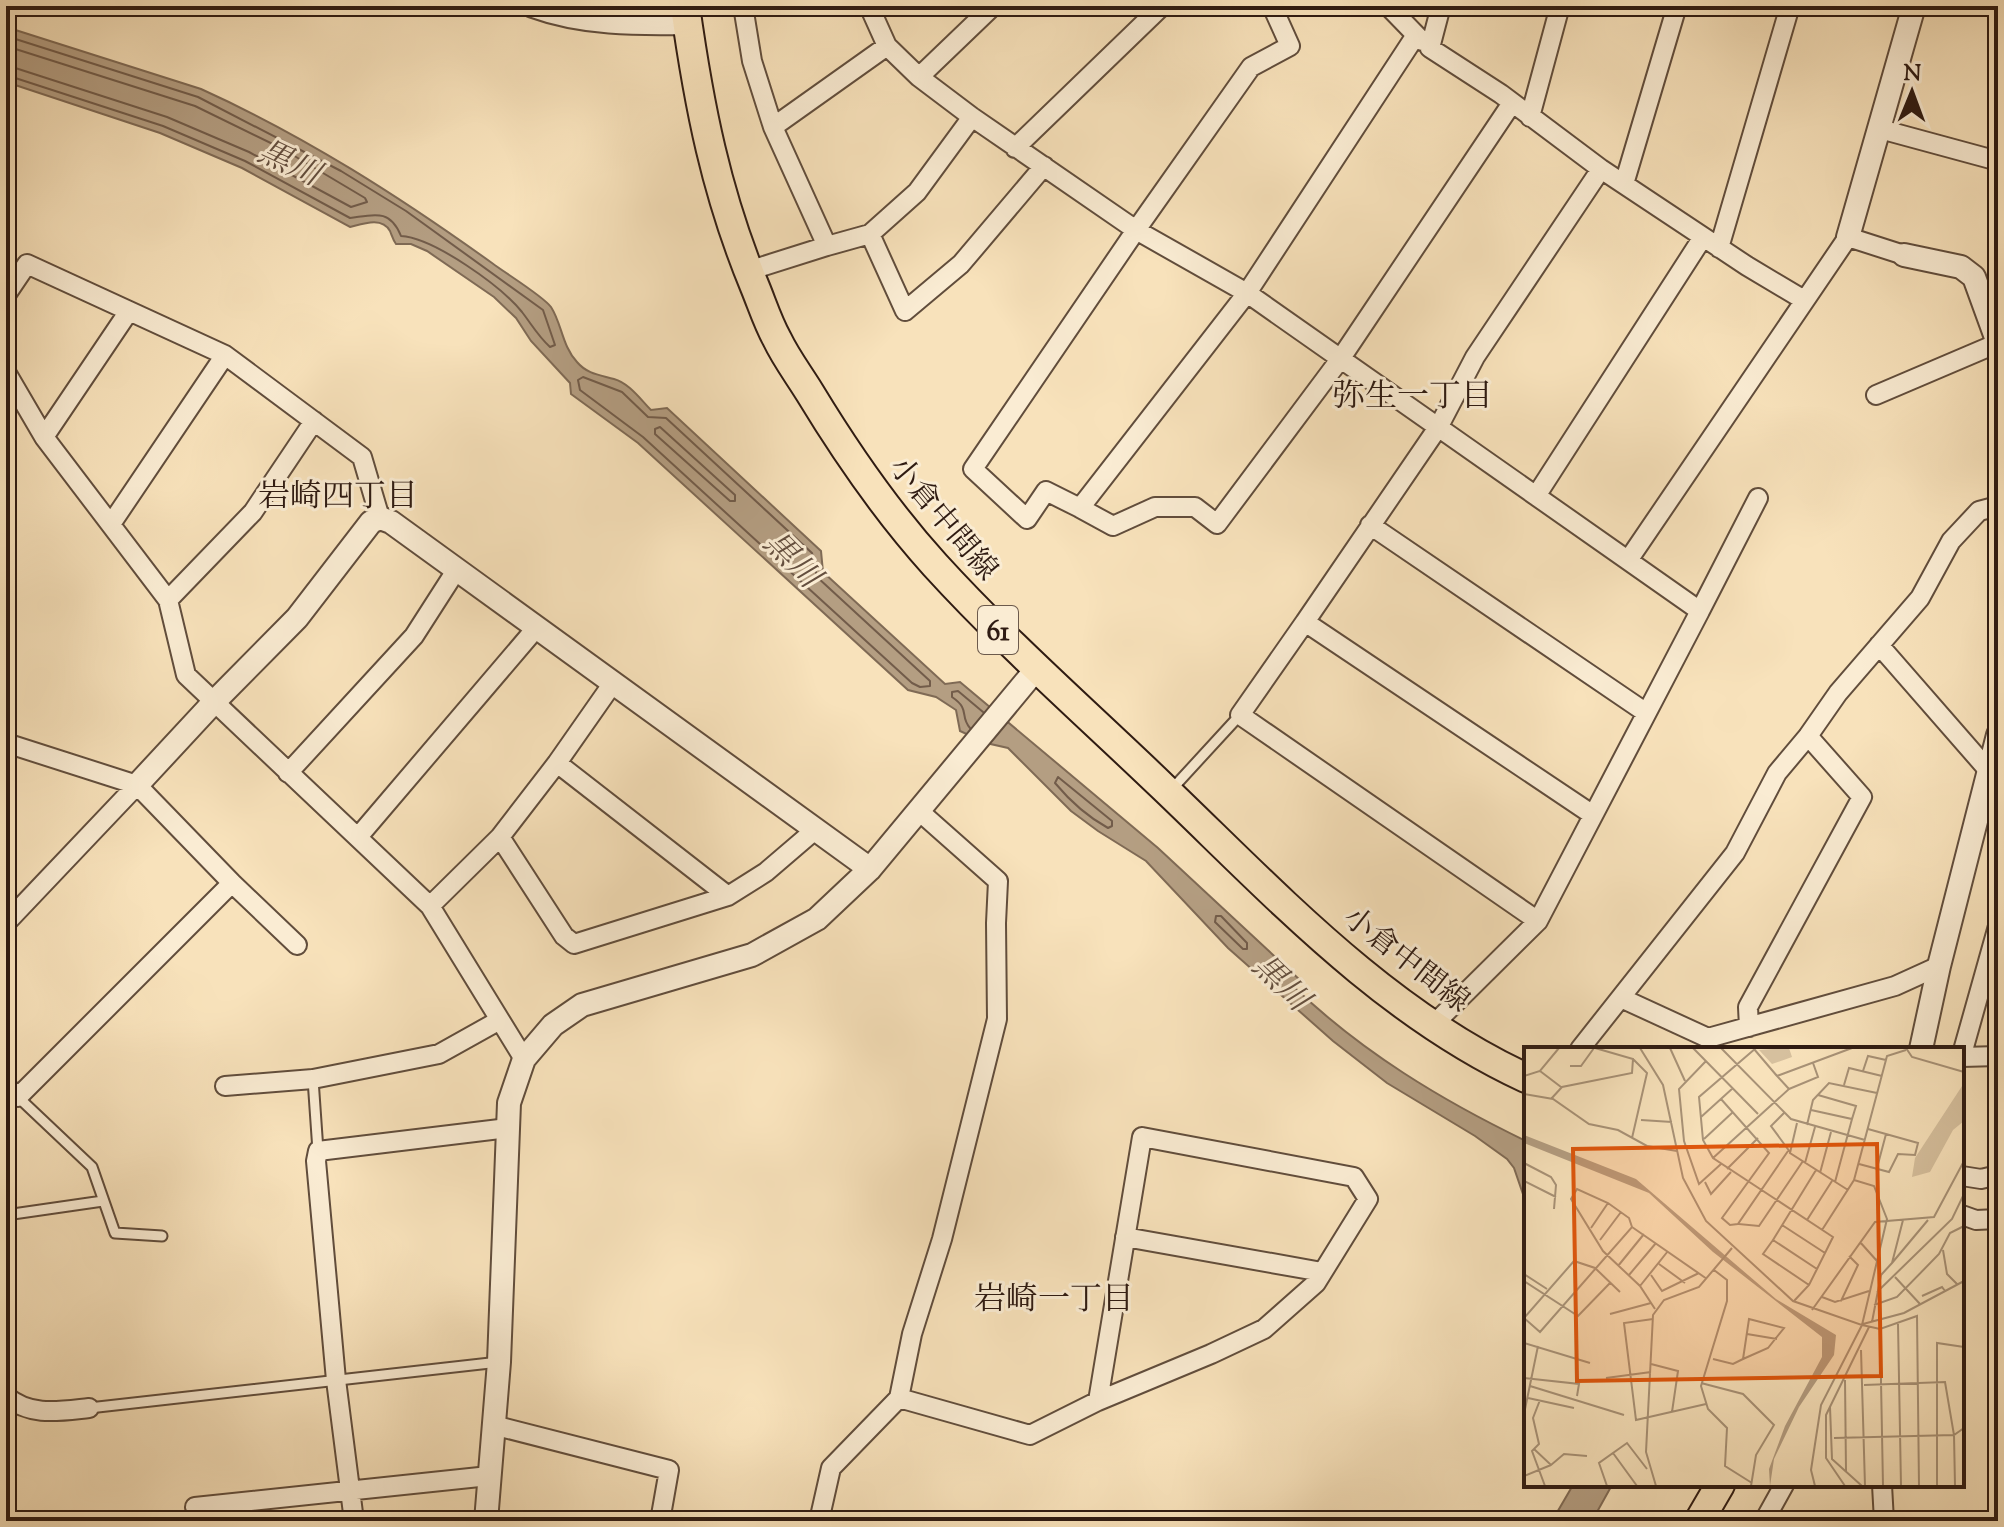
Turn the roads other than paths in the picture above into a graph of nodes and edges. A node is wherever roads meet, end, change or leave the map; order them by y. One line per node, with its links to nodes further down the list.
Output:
1 (533, 6): 13 (street)
2 (743, 6): 21 (street)
3 (869, 6): 15 (street)
4 (993, 6): 17 (street)
5 (1162, 6): 23 (street)
6 (1272, 6): 28 (street)
7 (1388, 6): 14 (street)
8 (1441, 6): 16 (street)
9 (1560, 6): 20 (street)
10 (1677, 6): 27 (street)
11 (1790, 6): 33 (street)
12 (1914, 6): 22 (street)
13 (687, 14): 35 (main road, 小倉中間線 / 61)
14 (1416, 35): 16 (street); 36 (street)
15 (887, 46): 17 (street); 21 (street)
16 (1430, 48): 18 (street)
17 (919, 77): 19 (street)
18 (1512, 103): 20 (street); 42 (street)
19 (972, 117): 23 (street); 29 (street)
20 (1530, 117): 26 (street)
21 (773, 127): 32 (street)
22 (1880, 129): 24 (street); 31 (street)
23 (1015, 148): 25 (street)
24 (1997, 159)
25 (1044, 166): 28 (street); 29 (street)
26 (1601, 169): 27 (street); 46 (street)
27 (1624, 184): 30 (street)
28 (1136, 230): 36 (street); 51 (street)
29 (870, 234): 32 (street)
30 (1703, 237): 33 (street); 48 (street)
31 (1848, 237): 34 (street); 38 (street)
32 (827, 246): 35 (street)
33 (1719, 248): 38 (street)
34 (1904, 255): 40 (street)
35 (748, 271): 62 (main road, 小倉中間線 / 61)
36 (1247, 293): 42 (street); 51 (street)
37 (6, 295): 39 (street)
38 (1804, 300): 55 (street)
39 (129, 311): 41 (street); 47 (street)
40 (1998, 343): 44 (street)
41 (225, 355): 45 (street); 53 (street)
42 (1341, 358): 46 (street); 51 (street)
43 (6, 372): 47 (street)
44 (1876, 395)
45 (314, 421): 52 (street); 57 (street)
46 (1439, 426): 48 (street); 54 (street)
47 (44, 437): 53 (street)
48 (1536, 496): 55 (street)
49 (1758, 498): 58 (street)
50 (1998, 506): 61 (street)
51 (1080, 508)
52 (380, 518): 56 (street); 64 (street)
53 (111, 524): 57 (street)
54 (1370, 525): 59 (street); 65 (street)
55 (1629, 559): 58 (street)
56 (457, 569): 60 (street); 72 (street)
57 (168, 600): 64 (street)
58 (1700, 611): 65 (street)
59 (1305, 622): 66 (street); 76 (street)
60 (537, 627): 63 (street); 78 (street)
61 (1879, 645): 68 (street); 71 (street)
62 (1038, 667): 74 (main road, 小倉中間線 / 61); 75 (street)
63 (613, 683): 70 (street); 77 (street)
64 (214, 702): 72 (street); 73 (street)
65 (1645, 712): 76 (street)
66 (1240, 715): 74 (lane); 84 (street)
67 (1998, 735): 71 (street)
68 (1808, 736): 90 (street); 93 (street)
69 (6, 743): 73 (street)
70 (557, 763): 79 (street); 82 (street)
71 (1989, 771): 88 (street)
72 (288, 773): 78 (street)
73 (137, 785): 81 (street); 85 (street)
74 (1169, 793): 92 (main road, 小倉中間線 / 61)
75 (919, 811): 80 (street); 118 (street)
76 (1593, 815): 84 (street)
77 (815, 830): 80 (street); 82 (street)
78 (358, 837): 83 (street)
79 (500, 837): 82 (street); 83 (street)
80 (870, 869): 99 (street)
81 (232, 883): 87 (street); 103 (street)
82 (728, 896)
83 (430, 906): 91 (street)
84 (1538, 921): 92 (street)
85 (6, 923)
86 (1998, 926): 89 (street)
87 (297, 945)
88 (1939, 966): 93 (street); 95 (street)
89 (1993, 969): 96 (street)
90 (1621, 998): 93 (street); 94 (street)
91 (500, 1020): 99 (street); 101 (street)
92 (1432, 1026): 100 (main road, 小倉中間線 / 61)
93 (1749, 1027)
94 (1582, 1047)
95 (1921, 1047)
96 (1964, 1049)
97 (1964, 1055): 98 (street)
98 (1998, 1056)
99 (524, 1059): 104 (street)
100 (1524, 1077)
101 (313, 1079): 102 (street); 105 (lane)
102 (225, 1086)
103 (10, 1097): 108 (lane)
104 (508, 1128): 105 (street); 115 (street)
105 (318, 1151): 116 (street)
106 (1998, 1175): 107 (street)
107 (1964, 1176)
108 (103, 1201): 109 (lane); 112 (lane)
109 (6, 1215)
110 (1964, 1216): 111 (street)
111 (1998, 1219)
112 (162, 1236)
113 (1125, 1237): 114 (street); 114 (street); 119 (street)
114 (1322, 1272): 119 (street)
115 (499, 1362): 116 (lane); 121 (street)
116 (336, 1380): 120 (lane); 126 (street)
117 (6, 1396): 120 (street)
118 (899, 1398): 119 (street); 132 (street)
119 (1098, 1401)
120 (89, 1408)
121 (493, 1425): 122 (street); 131 (street)
122 (489, 1476): 126 (street); 130 (street)
123 (1719, 1487): 133 (main road)
124 (1783, 1487): 128 (street)
125 (1882, 1487): 134 (street)
126 (350, 1490): 127 (street); 129 (street)
127 (195, 1507)
128 (1766, 1518)
129 (354, 1521)
130 (486, 1521)
131 (660, 1521)
132 (819, 1521)
133 (1699, 1521)
134 (1884, 1521)

